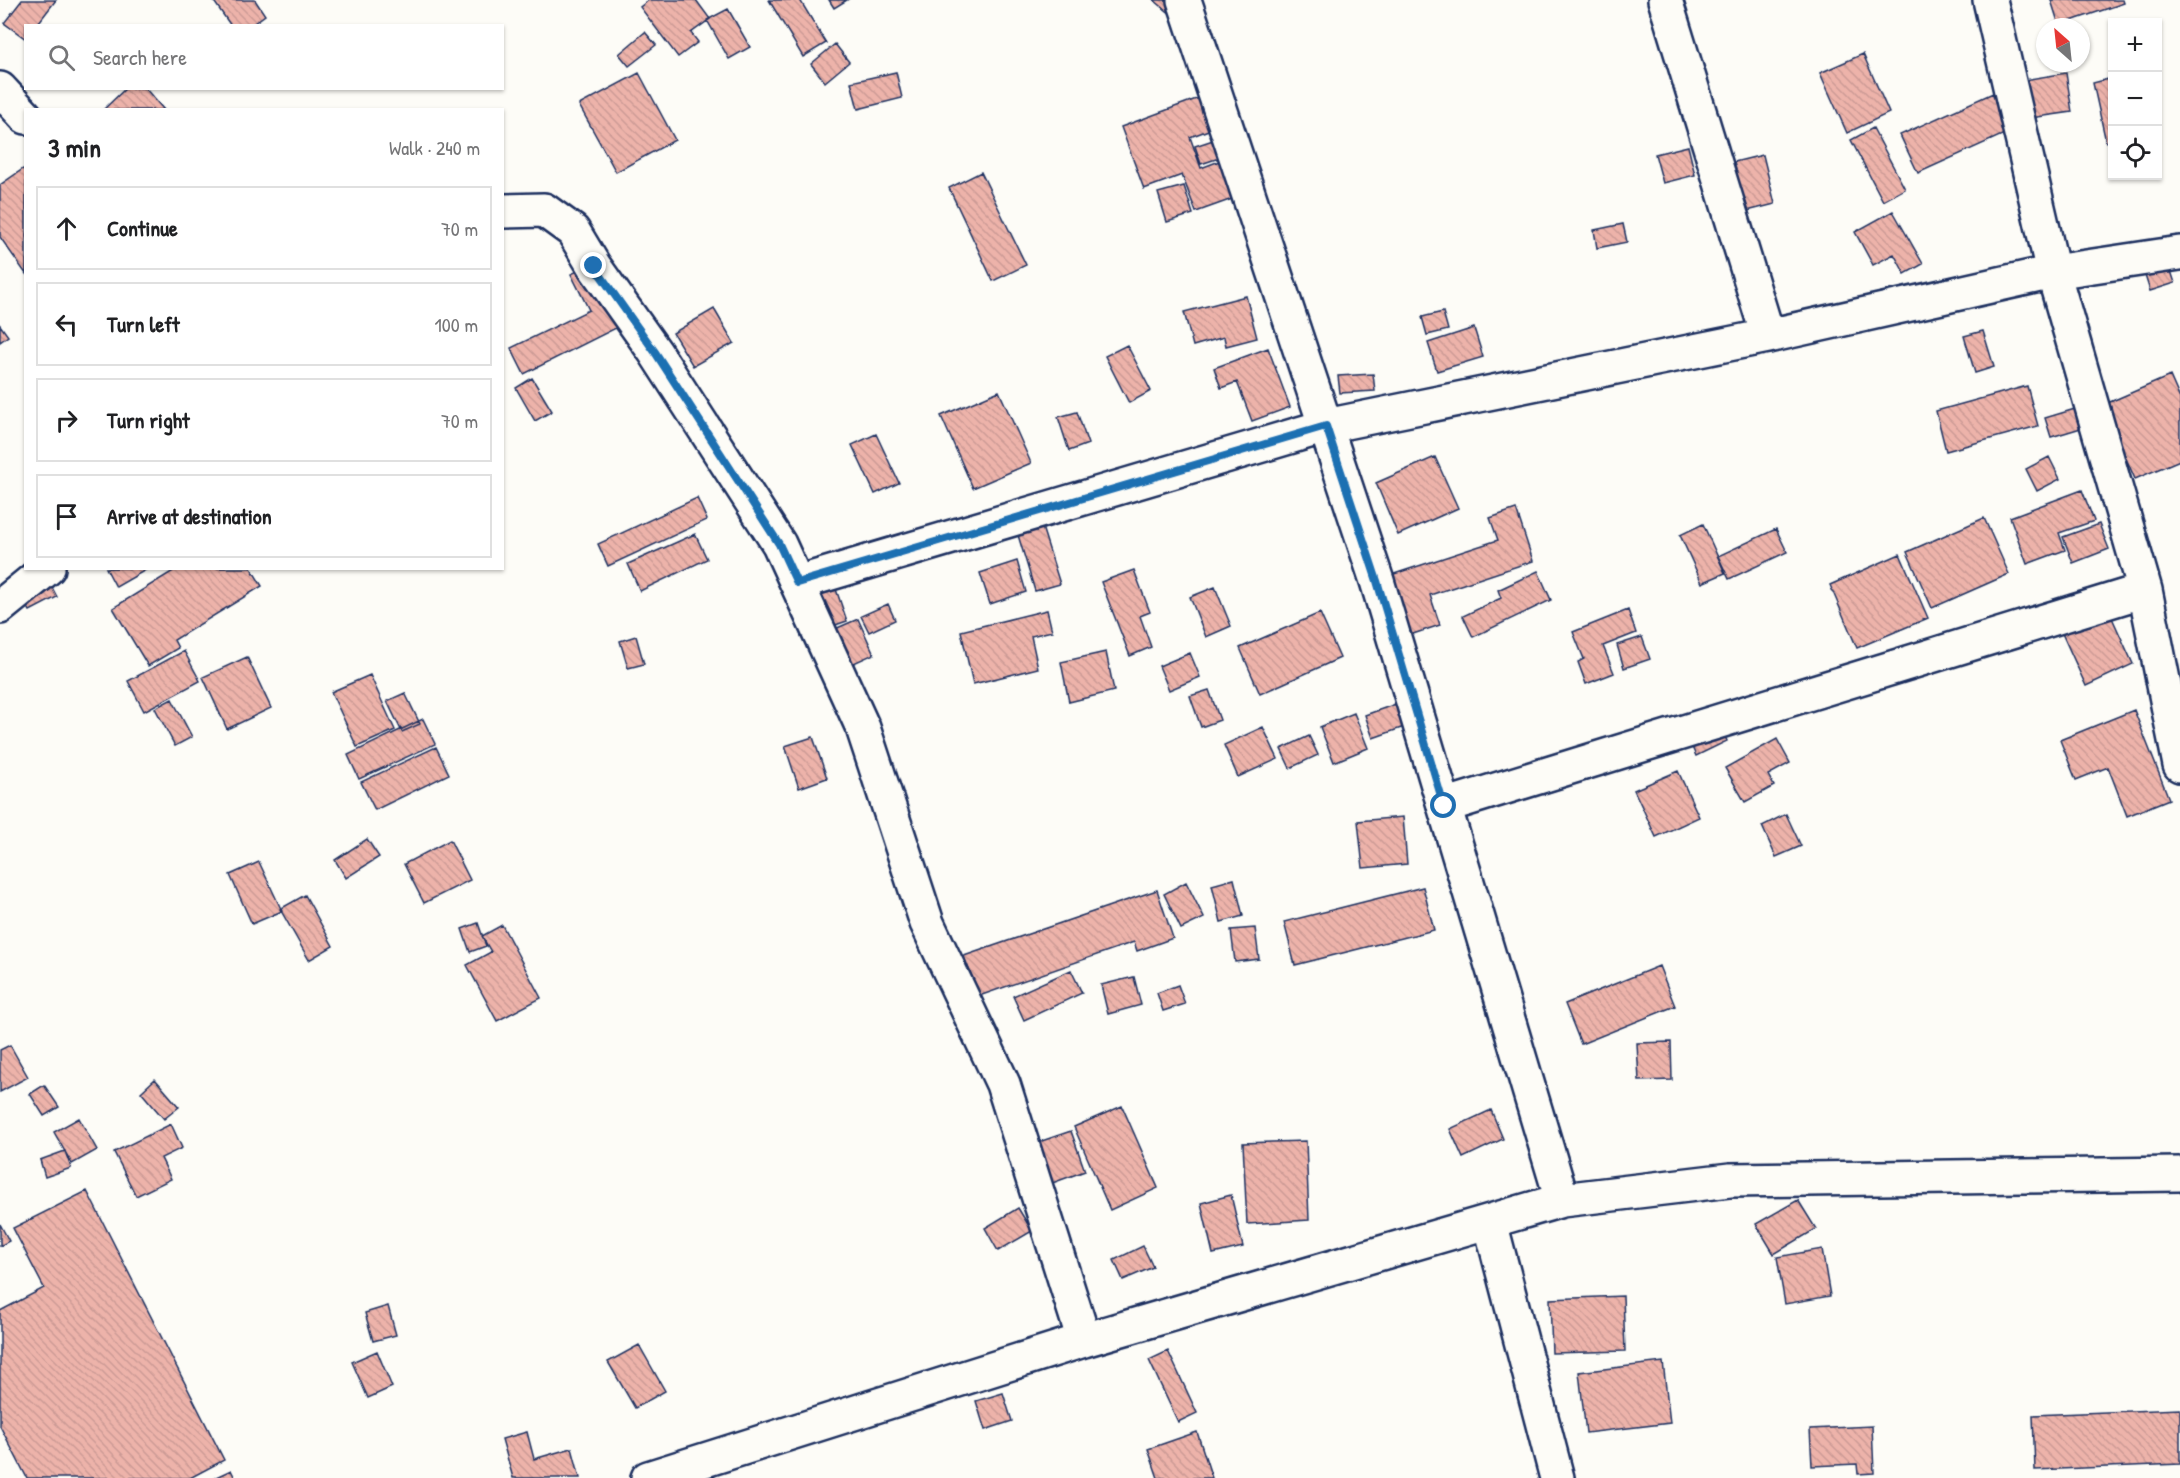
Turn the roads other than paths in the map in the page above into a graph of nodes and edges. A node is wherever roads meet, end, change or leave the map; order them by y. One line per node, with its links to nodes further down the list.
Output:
1 (1184, 0): 10 (street)
2 (1665, 0): 9 (street)
3 (1990, 0): 8 (street)
4 (0, 89): 5 (street)
5 (24, 115)
6 (504, 211): 12 (street)
7 (2180, 253): 8 (street)
8 (2053, 272): 9 (street); 13 (street)
9 (1768, 336): 10 (street)
10 (1326, 426): 12 (street); 16 (street)
11 (46, 570): 14 (street)
12 (797, 583): 20 (street)
13 (2145, 590): 15 (street); 16 (street)
14 (0, 607)
15 (2180, 765)
16 (1444, 806): 18 (street)
17 (2180, 1174): 18 (street)
18 (1562, 1200): 19 (street)
19 (1490, 1222): 20 (street); 22 (street)
20 (1084, 1340): 21 (street)
21 (648, 1478)
22 (1557, 1478)

